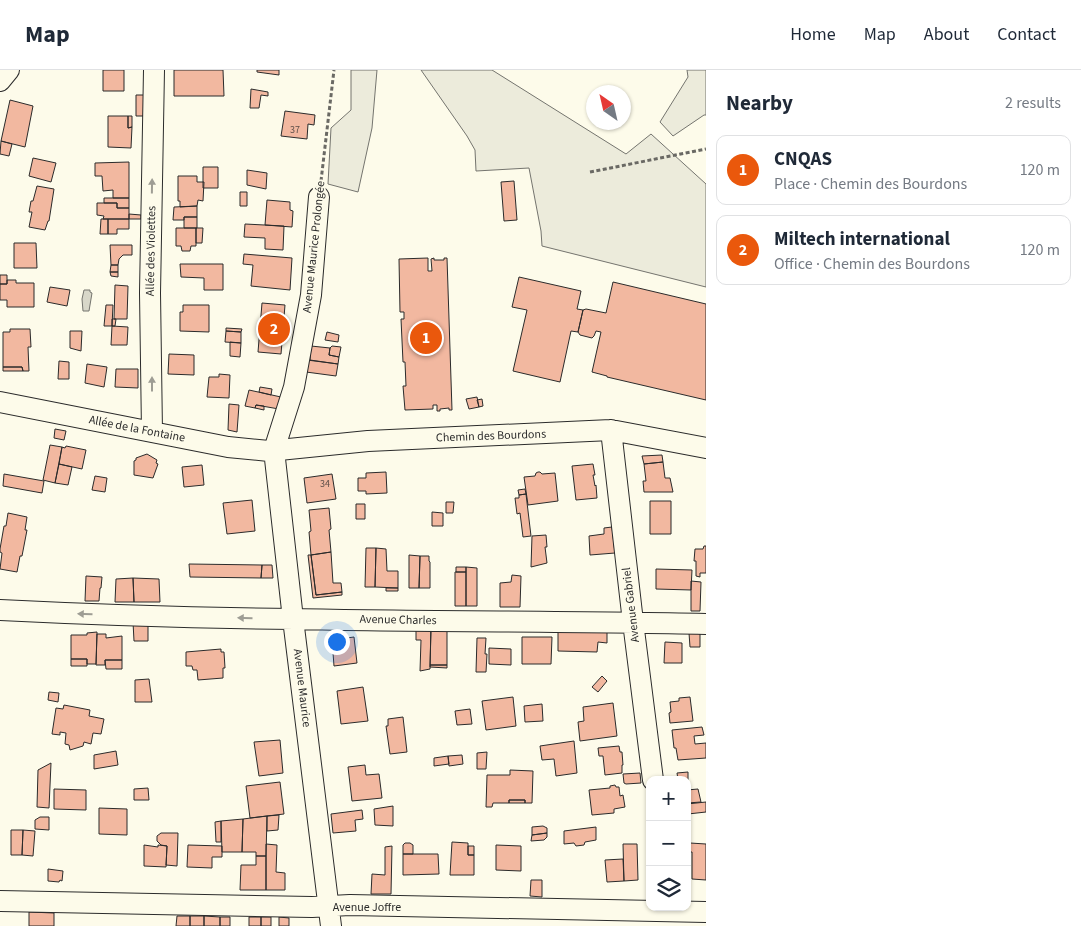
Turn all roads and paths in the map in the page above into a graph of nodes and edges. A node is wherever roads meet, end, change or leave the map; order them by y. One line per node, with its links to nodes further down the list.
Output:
1 (9, 70): 4 (street)
2 (154, 70): 10 (street, Allée des Violettes, one-way to 2)
3 (334, 70): 7 (path, Avenue Maurice Prolongée)
4 (0, 81)
5 (706, 148): 6 (path)
6 (590, 172)
7 (320, 197): 12 (street, Avenue Maurice Prolongée)
8 (0, 402): 10 (street, Allée de la Fontaine)
9 (611, 430): 11 (street, Chemin des Bourdons); 12 (street, Chemin des Bourdons); 15 (street, Avenue Gabriel)
10 (152, 432): 12 (street, Allée de la Fontaine)
11 (706, 448)
12 (274, 450): 14 (street, Avenue Maurice)
13 (0, 610): 14 (street, Avenue Charles, one-way to 13)
14 (294, 619): 15 (street, Avenue Charles); 21 (street, Avenue Maurice)
15 (633, 622): 16 (street, Avenue Charles); 17 (street, Avenue Gabriel)
16 (706, 624)
17 (652, 776)
18 (0, 901): 21 (street, Avenue Joffre)
19 (706, 912): 20 (street, Avenue Joffre)
20 (670, 915): 21 (street, Avenue Joffre)
21 (330, 916)

